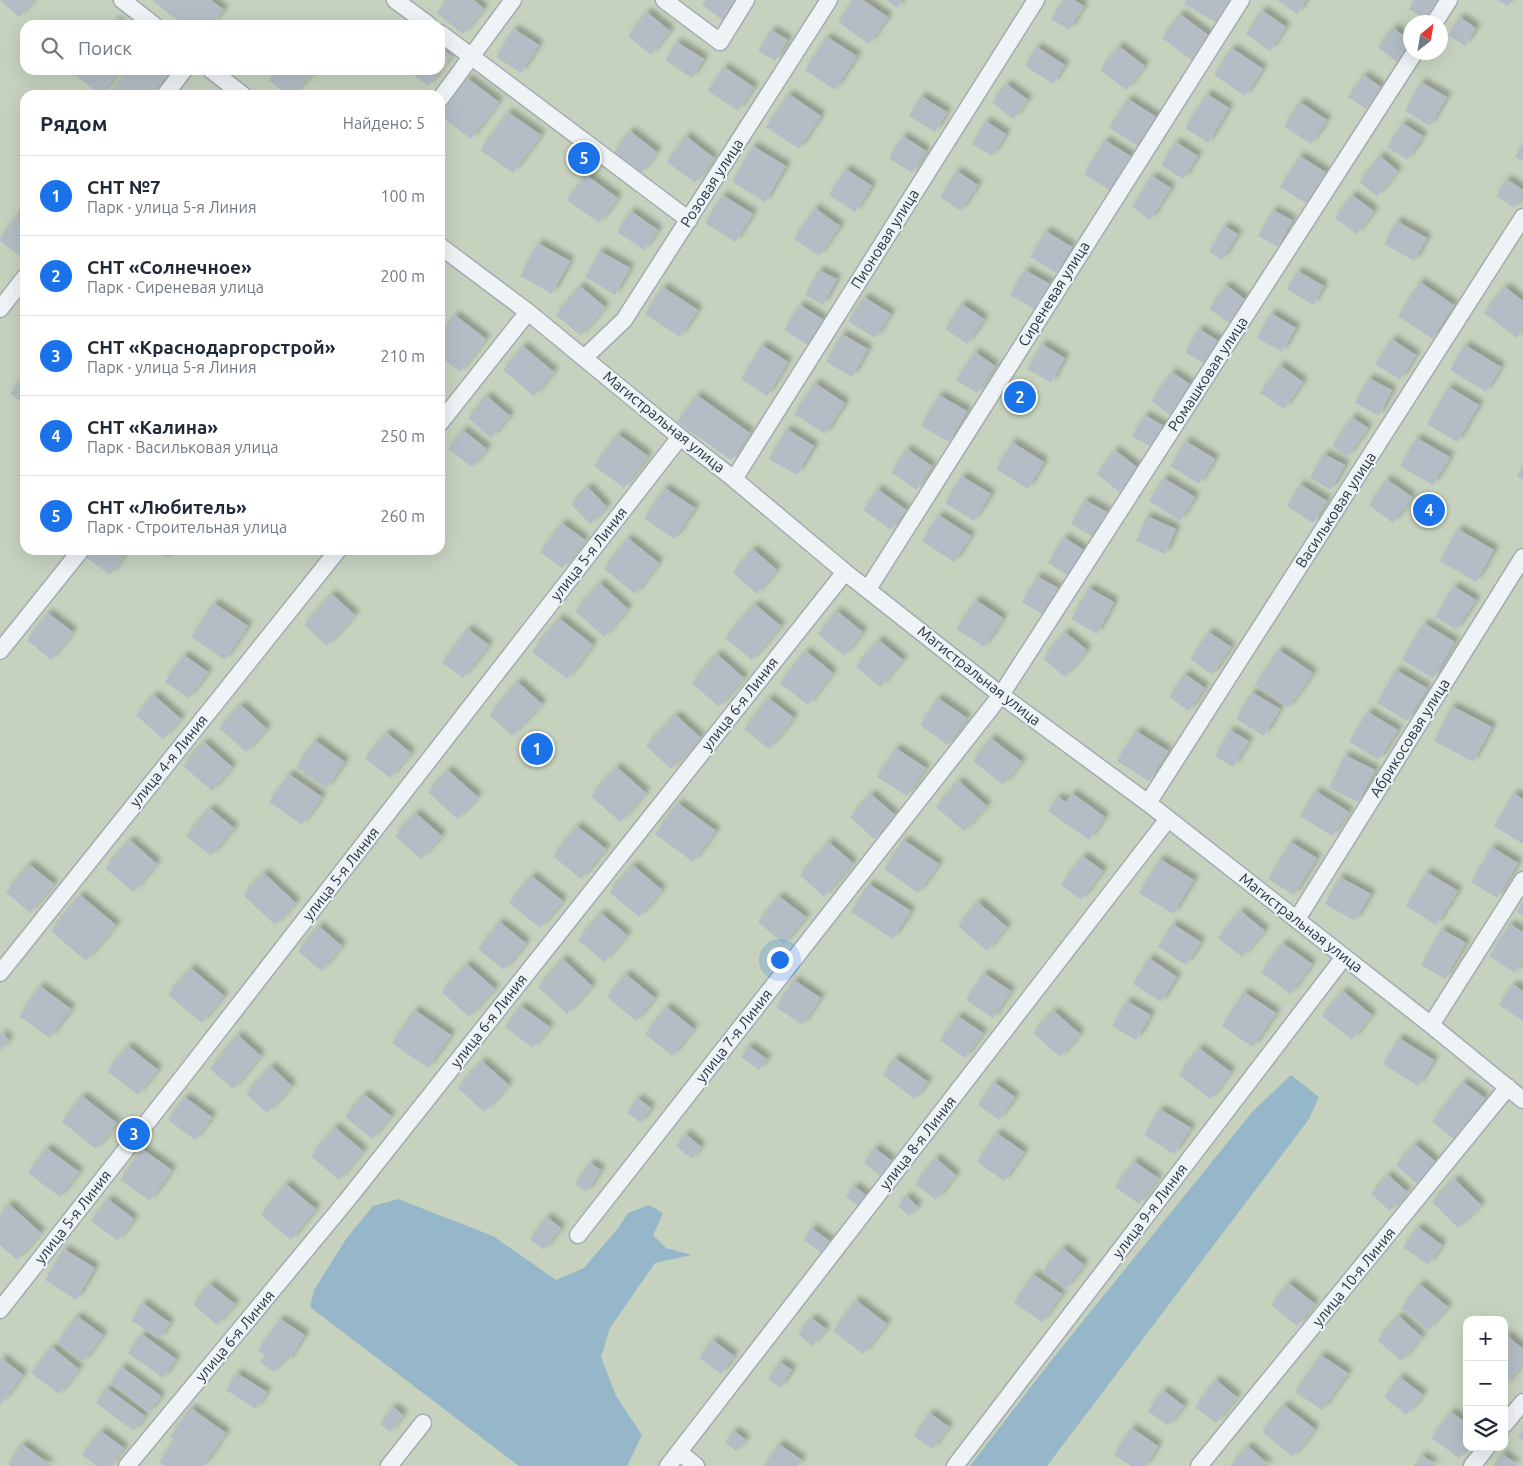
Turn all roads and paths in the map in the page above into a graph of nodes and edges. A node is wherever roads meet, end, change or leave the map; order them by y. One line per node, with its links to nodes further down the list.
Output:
1 (122, 0): 11 (street)
2 (395, 0): 12 (street)
3 (513, 0): 14 (street)
4 (664, 0): 5 (street)
5 (746, 0)
6 (829, 0): 22 (street, Розовая улица)
7 (1036, 0): 30 (street, Пионовая улица)
8 (1241, 0): 35 (street, Сиреневая улица)
9 (1449, 0): 10 (street)
10 (1439, 15)
11 (148, 20)
12 (422, 20)
13 (445, 37): 14 (street)
14 (472, 57): 20 (street); 22 (street)
15 (1411, 60): 37 (street, Ромашковая улица)
16 (180, 75): 18 (street)
17 (217, 75): 19 (street)
18 (169, 90)
19 (237, 90)
20 (445, 92)
21 (1523, 217): 38 (street, Васильковая улица)
22 (688, 220): 27 (street, Розовая улица)
23 (445, 250): 26 (street, Магистральная улица)
24 (20, 283): 25 (street)
25 (0, 309)
26 (528, 312): 27 (street, Магистральная улица); 28 (street)
27 (584, 358): 29 (street, Магистральная улица)
28 (445, 417)
29 (680, 437): 30 (street, Магистральная улица); 48 (street, улица 5-я Линия)
30 (734, 479): 34 (street, Магистральная улица)
31 (77, 555): 36 (street)
32 (334, 555): 43 (street, улица 4-я Линия)
33 (1523, 557): 41 (street, Абрикосовая улица)
34 (844, 572): 35 (street, Магистральная улица); 54 (street, улица 6-я Линия)
35 (868, 589): 37 (street, Магистральная улица)
36 (0, 651)
37 (1001, 695): 38 (street, Магистральная улица); 47 (street, улица 7-я Линия)
38 (1148, 803): 39 (street, Магистральная улица)
39 (1168, 819): 41 (street, Магистральная улица); 53 (street, улица 8-я Линия)
40 (1523, 880): 44 (street)
41 (1297, 919): 42 (street, Магистральная улица)
42 (1344, 956): 44 (street, Магистральная улица); 58 (street, улица 9-я Линия)
43 (0, 973)
44 (1431, 1025): 45 (street, Магистральная улица)
45 (1508, 1088): 46 (street, Магистральная улица); 59 (street, улица 10-я Линия)
46 (1523, 1100)
47 (578, 1235)
48 (0, 1310)
49 (1523, 1402): 50 (street)
50 (1508, 1421)
51 (423, 1423): 55 (street)
52 (1484, 1451): 60 (street)
53 (679, 1452): 56 (street, улица 8-я Линия); 57 (street)
54 (128, 1466)
55 (389, 1466)
56 (668, 1466)
57 (696, 1466)
58 (955, 1466)
59 (1200, 1466)
60 (1472, 1466)

